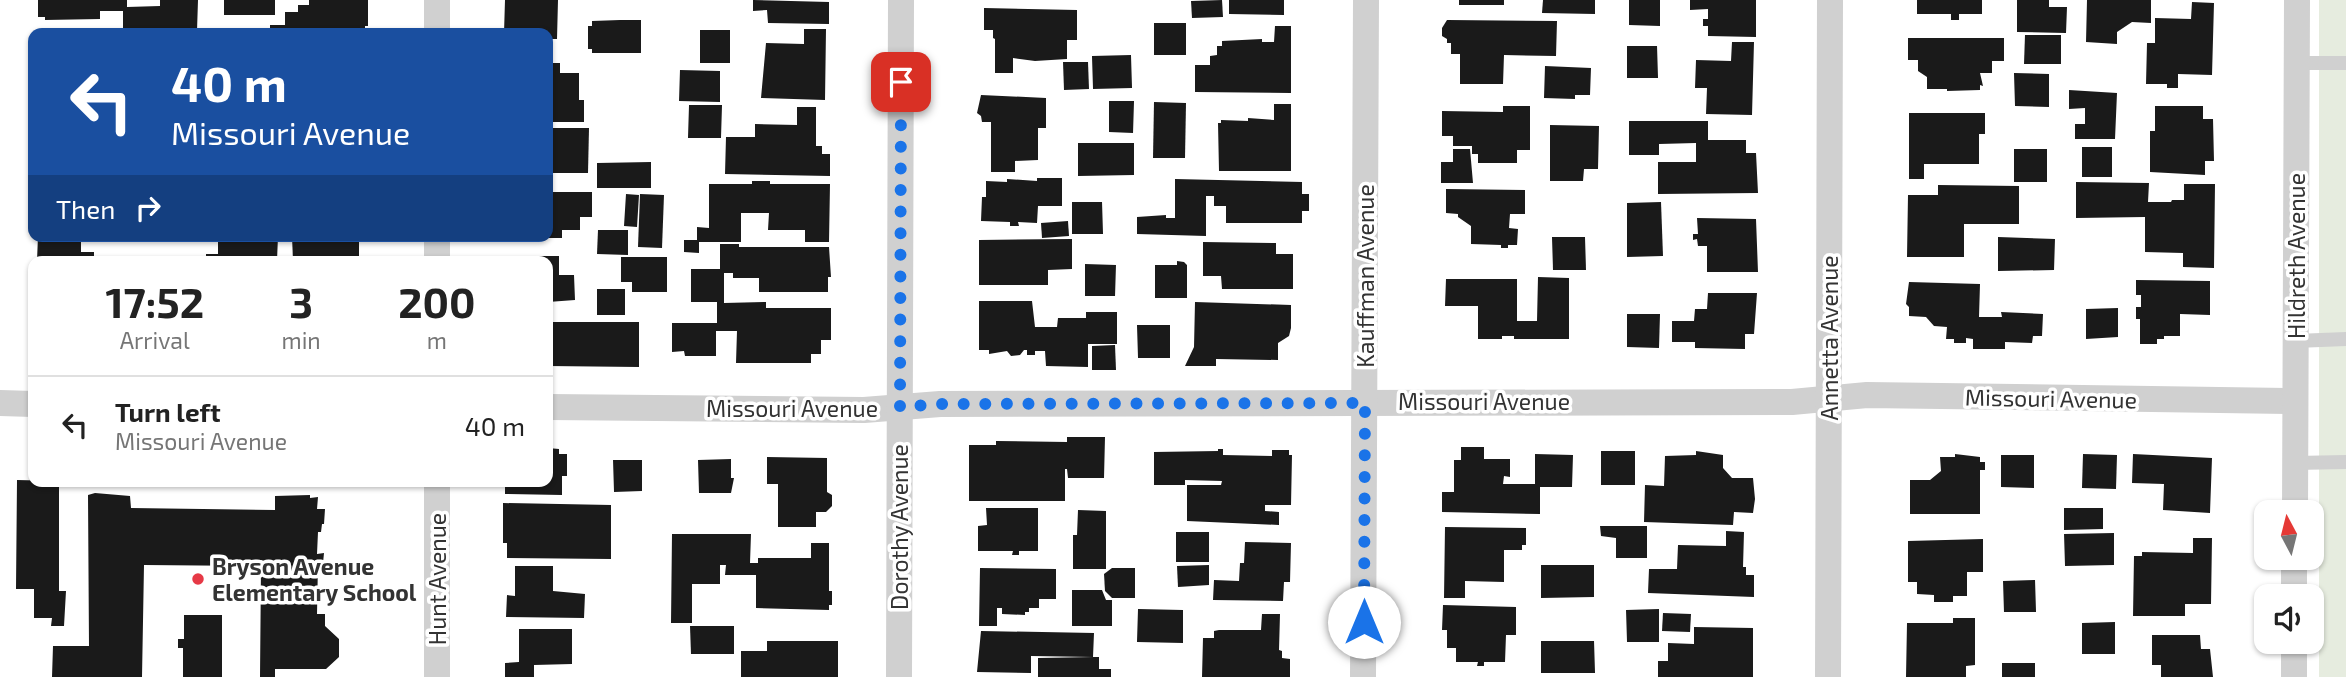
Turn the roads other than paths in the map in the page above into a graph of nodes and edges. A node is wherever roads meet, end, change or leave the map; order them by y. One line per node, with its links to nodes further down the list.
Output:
1 (437, 0): 6 (street)
2 (901, 0): 17 (street, Dorothy Avenue)
3 (1366, 0): 14 (street, Kauffman Avenue)
4 (1830, 0): 11 (street, Annetta Avenue)
5 (2297, 0): 7 (street, Hildreth Avenue)
6 (437, 28)
7 (2297, 63): 8 (lane); 10 (street, Hildreth Avenue)
8 (2346, 63)
9 (2346, 339): 10 (lane)
10 (2295, 341): 12 (street, Hildreth Avenue)
11 (1829, 398): 12 (street, Missouri Avenue); 14 (street, Missouri Avenue); 26 (street, Annetta Avenue)
12 (2295, 401): 19 (street, Hildreth Avenue)
13 (0, 403): 15 (street)
14 (1365, 403): 17 (street, Missouri Avenue); 25 (street, Kauffman Avenue)
15 (28, 404)
16 (553, 407): 17 (street, Missouri Avenue)
17 (900, 407): 24 (street, Dorothy Avenue)
18 (2346, 462): 19 (lane)
19 (2295, 463): 21 (street, Hildreth Avenue)
20 (437, 487): 23 (street, Hunt Avenue)
21 (2295, 500)
22 (2294, 654): 27 (street)
23 (437, 677)
24 (899, 677)
25 (1363, 677)
26 (1828, 677)
27 (2294, 677)

